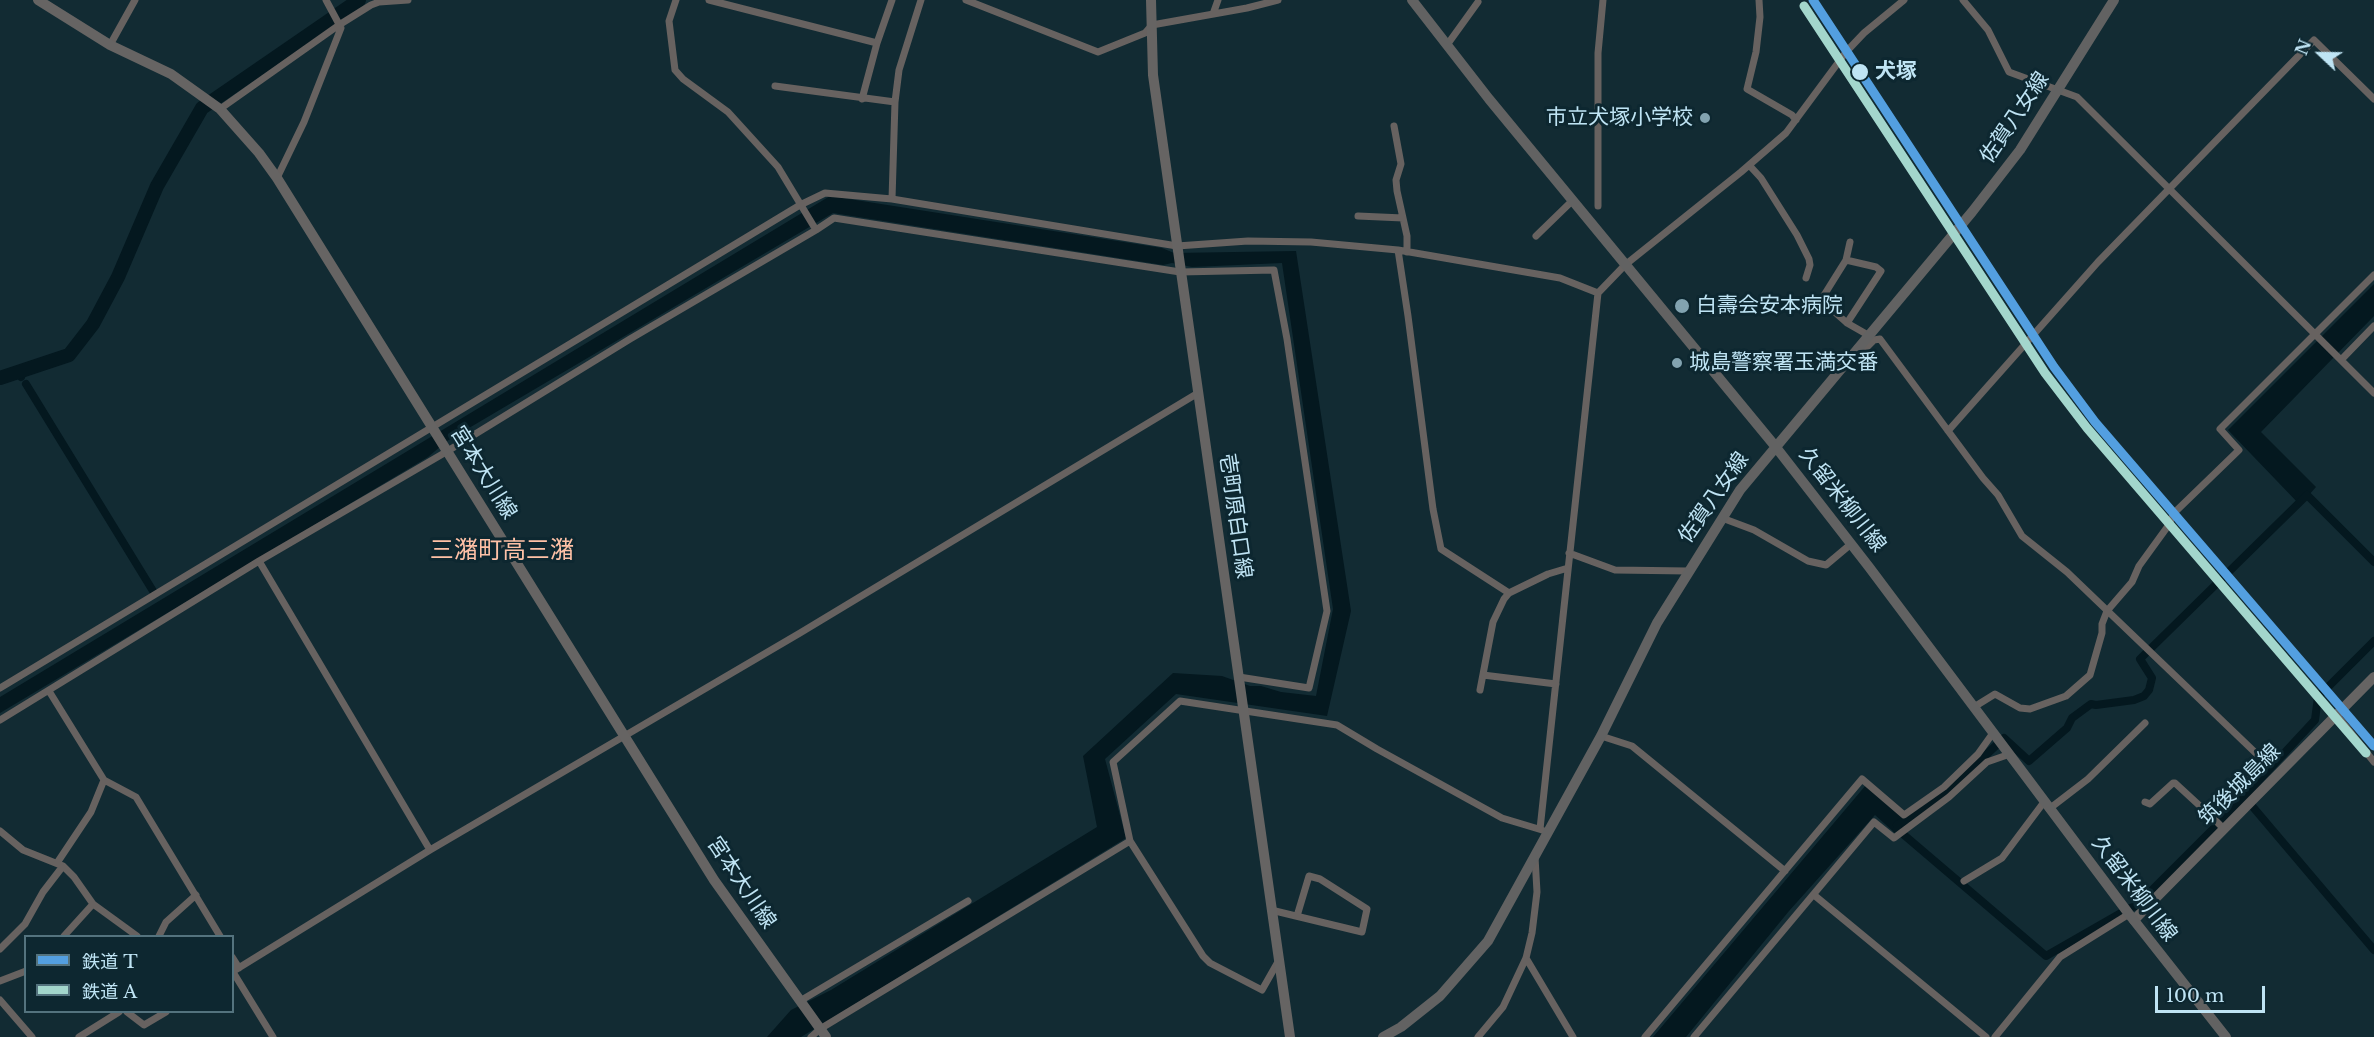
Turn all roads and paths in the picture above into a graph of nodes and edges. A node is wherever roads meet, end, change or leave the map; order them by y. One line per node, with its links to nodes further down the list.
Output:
1 (38, 0): 24 (main road, 宮本大川線)
2 (135, 0): 24 (street)
3 (326, 0): 21 (street)
4 (408, 0): 21 (street)
5 (676, 0): 39 (street)
6 (709, 0): 23 (street)
7 (892, 0): 23 (street)
8 (921, 0): 30 (street)
9 (966, 0): 22 (street)
10 (1151, 0): 22 (main road, 壱町原白口線)
11 (1218, 0): 20 (street)
12 (1278, 0): 20 (street)
13 (1412, 0): 25 (main road, 久留米柳川線)
14 (1603, 0): 40 (street)
15 (1759, 0): 32 (street)
16 (1904, 0): 32 (street)
17 (1963, 0): 27 (street)
18 (2114, 0): 27 (main road, 佐賀八女線)
19 (1478, 2): 25 (street)
20 (1213, 14): 22 (street)
21 (339, 25): 31 (street); 35 (street)
22 (1152, 25): 46 (main road, 壱町原白口線)
23 (877, 43): 28 (street)
24 (111, 45): 31 (main road, 宮本大川線)
25 (1447, 45): 38 (main road, 久留米柳川線)
26 (775, 86): 28 (street)
27 (2059, 89): 36 (street); 57 (main road, 佐賀八女線)
28 (862, 99): 30 (street)
29 (2374, 99): 36 (street)
30 (895, 102): 37 (street)
31 (217, 108): 35 (main road, 宮本大川線)
32 (1796, 120): 34 (street)
33 (1394, 126): 42 (street)
34 (1749, 165): 50 (street); 53 (street)
35 (277, 178): 63 (main road, 宮本大川線)
36 (2169, 189): 58 (street); 64 (street)
37 (892, 199): 39 (street); 46 (street)
38 (1572, 201): 44 (street); 50 (main road, 久留米柳川線)
39 (801, 205): 43 (street); 63 (street)
40 (1598, 206)
41 (1358, 216): 42 (street)
42 (1402, 218): 48 (street)
43 (816, 230): 51 (street); 66 (street)
44 (1536, 236)
45 (1850, 242): 49 (street)
46 (1177, 249): 47 (street); 51 (main road, 壱町原白口線)
47 (1398, 250): 48 (street); 73 (street)
48 (1407, 252): 54 (street)
49 (1846, 260): 55 (street); 55 (street)
50 (1625, 265): 54 (street); 65 (main road, 久留米柳川線)
51 (1180, 269): 61 (main road, 壱町原白口線); 77 (street)
52 (2374, 274): 58 (street)
53 (1806, 278)
54 (1598, 293): 69 (street)
55 (1847, 323): 57 (street)
56 (2374, 326): 60 (street)
57 (1868, 335): 59 (main road, 佐賀八女線)
58 (2315, 335): 60 (street); 74 (street)
59 (1857, 348): 64 (street); 65 (main road, 佐賀八女線)
60 (2338, 357): 62 (street)
61 (1198, 393): 77 (main road, 壱町原白口線); 89 (street)
62 (2374, 393)
63 (434, 431): 66 (main road, 宮本大川線); 79 (street)
64 (1948, 431): 74 (street)
65 (1775, 446): 67 (main road, 佐賀八女線); 68 (main road, 久留米柳川線)
66 (445, 450): 70 (street); 89 (main road, 宮本大川線)
67 (1722, 518): 68 (street); 72 (main road, 佐賀八女線)
68 (1851, 544): 82 (main road, 久留米柳川線)
69 (1569, 553): 71 (street); 72 (street)
70 (259, 561): 81 (street); 100 (street)
71 (1568, 568): 73 (street); 78 (street)
72 (1688, 571): 88 (main road, 佐賀八女線)
73 (1509, 593): 75 (street)
74 (2107, 612): 82 (street); 95 (street)
75 (1483, 675): 78 (street); 80 (street)
76 (2374, 677): 84 (main road, 筑後城島線)
77 (1239, 679): 83 (main road, 壱町原白口線)
78 (1556, 684): 98 (street)
79 (0, 688)
80 (1480, 690)
81 (49, 691): 85 (street); 92 (street)
82 (1974, 707): 87 (main road, 久留米柳川線)
83 (1243, 708): 98 (street); 99 (street); 109 (main road, 壱町原白口線)
84 (2336, 714): 91 (street); 96 (main road, 筑後城島線)
85 (0, 720)
86 (2145, 723): 94 (street)
87 (1994, 734): 90 (main road, 久留米柳川線); 103 (street)
88 (1601, 736): 98 (main road, 佐賀八女線); 103 (street)
89 (624, 737): 100 (street); 123 (main road, 宮本大川線)
90 (2008, 752): 94 (main road, 久留米柳川線); 106 (street)
91 (2374, 762)
92 (104, 780): 102 (street); 105 (street)
93 (2145, 802): 95 (street)
94 (2047, 806): 104 (street); 111 (main road, 久留米柳川線)
95 (2213, 818): 96 (street)
96 (2224, 828): 111 (main road, 筑後城島線)
97 (0, 831): 102 (street)
98 (1544, 831): 101 (main road, 佐賀八女線)
99 (1130, 841): 118 (street); 127 (street)
100 (430, 850): 119 (street)
101 (1535, 857): 117 (street); 133 (main road, 佐賀八女線)
102 (60, 865): 108 (street); 116 (street)
103 (1785, 871): 136 (street)
104 (1964, 881)
105 (196, 895): 114 (street); 115 (street)
106 (1814, 895): 128 (street); 137 (street)
107 (968, 901): 123 (street)
108 (93, 904): 112 (street); 113 (street)
109 (1271, 910): 110 (street); 118 (main road, 壱町原白口線)
110 (1298, 916): 110 (street)
111 (2131, 917): 138 (street); 139 (main road, 久留米柳川線)
112 (65, 935)
113 (136, 935)
114 (160, 935)
115 (219, 935)
116 (0, 949)
117 (1526, 958): 134 (street); 135 (street)
118 (1279, 960): 132 (main road, 壱町原白口線)
119 (235, 971): 131 (street)
120 (24, 972): 121 (street)
121 (0, 981)
122 (0, 1000): 129 (street)
123 (802, 1003): 127 (main road, 宮本大川線)
124 (116, 1013): 130 (street)
125 (129, 1013): 126 (street)
126 (163, 1013)
127 (818, 1032)
128 (1696, 1036)
129 (32, 1037)
130 (79, 1037)
131 (273, 1037)
132 (1290, 1037)
133 (1383, 1037)
134 (1478, 1037)
135 (1573, 1037)
136 (1645, 1037)
137 (1986, 1037)
138 (1995, 1037)
139 (2226, 1037)

